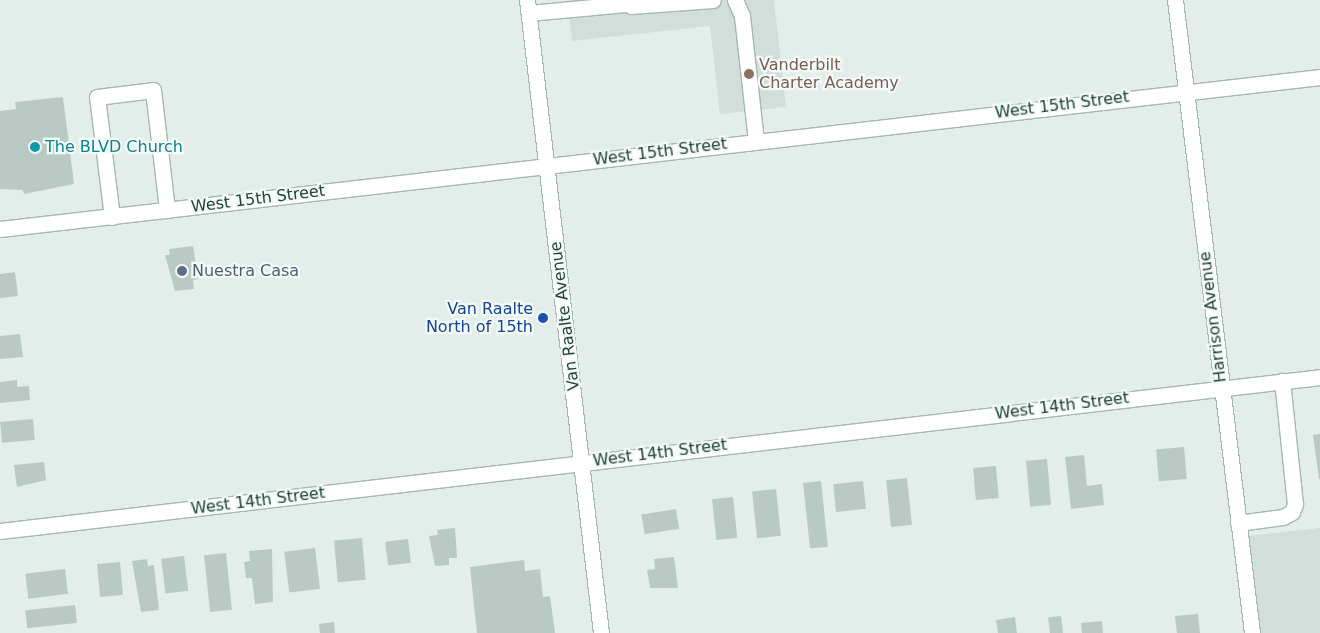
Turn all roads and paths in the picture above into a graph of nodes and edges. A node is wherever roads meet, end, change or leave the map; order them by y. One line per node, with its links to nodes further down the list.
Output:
1 (714, 0): 4 (street)
2 (735, 0): 8 (street)
3 (1175, 0): 7 (street, Harrison Avenue)
4 (626, 2): 5 (street)
5 (528, 7): 9 (street, Van Raalte Avenue)
6 (1320, 77): 7 (street, West 15th Street)
7 (1186, 91): 8 (street, West 15th Street); 15 (street, Harrison Avenue)
8 (756, 141): 9 (street, West 15th Street)
9 (547, 165): 10 (street, West 15th Street); 16 (street, Van Raalte Avenue)
10 (167, 210): 11 (street, West 15th Street); 11 (street)
11 (112, 217): 12 (street, West 15th Street)
12 (0, 229)
13 (1320, 377): 14 (street, West 14th Street)
14 (1282, 381): 15 (street, West 14th Street); 17 (street)
15 (1221, 388): 16 (street, West 14th Street); 17 (street, Harrison Avenue)
16 (582, 463): 18 (street, West 14th Street); 19 (street, Van Raalte Avenue)
17 (1238, 523): 20 (street, Harrison Avenue)
18 (0, 531)
19 (601, 633)
20 (1252, 633)

